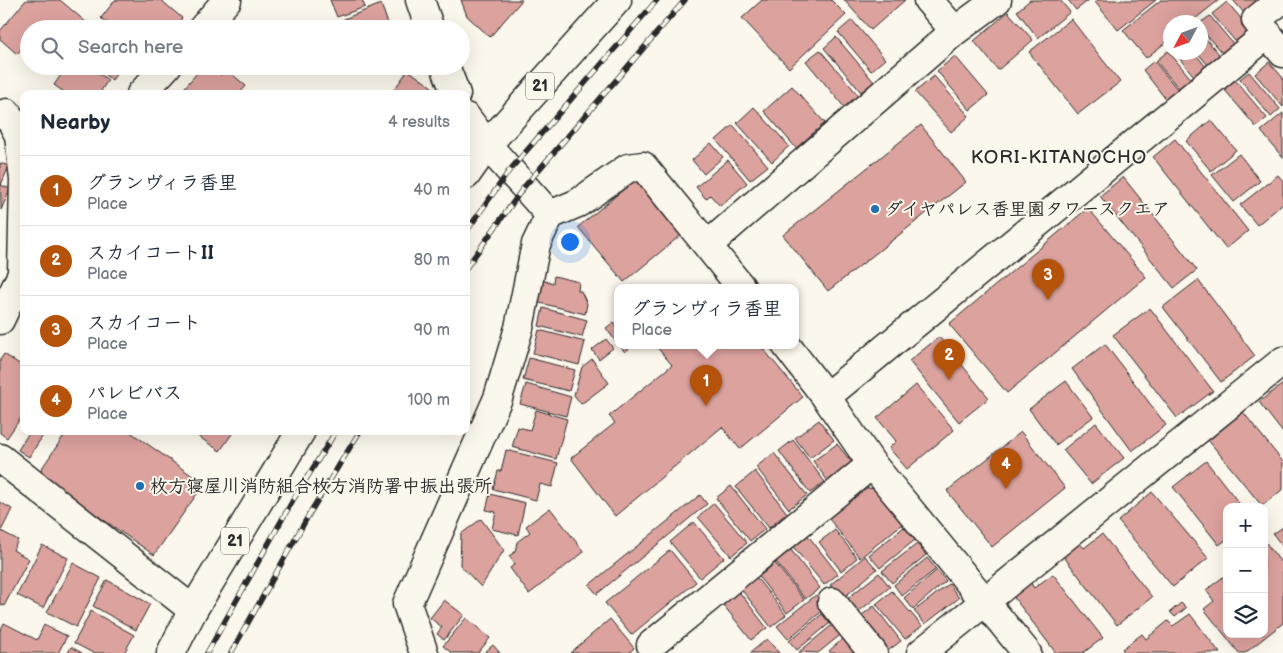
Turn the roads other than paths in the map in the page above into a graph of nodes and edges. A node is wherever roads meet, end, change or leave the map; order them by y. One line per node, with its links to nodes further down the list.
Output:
1 (227, 0): 7 (street)
2 (420, 0): 8 (street)
3 (617, 0): 18 (street, 21)
4 (928, 0): 9 (street)
5 (997, 0): 9 (street)
6 (1281, 0): 10 (street)
7 (210, 20)
8 (427, 20)
9 (955, 31): 21 (street)
10 (1275, 44): 27 (street)
11 (159, 75): 13 (street)
12 (449, 75): 14 (street)
13 (145, 90)
14 (454, 90)
15 (0, 115): 17 (street)
16 (470, 122): 18 (street)
17 (20, 144)
18 (487, 145): 19 (street, 21); 20 (street)
19 (470, 169)
20 (550, 215): 21 (street); 36 (street)
21 (708, 245): 23 (street)
22 (20, 277): 24 (street)
23 (739, 284)
24 (0, 320)
25 (789, 349): 27 (street)
26 (1283, 361): 31 (street)
27 (826, 397): 30 (street)
28 (299, 435): 33 (street, 21)
29 (0, 458): 33 (street)
30 (872, 464): 31 (street); 34 (street)
31 (985, 601): 38 (street); 39 (street)
32 (832, 602): 37 (street)
33 (193, 610): 35 (street, 21)
34 (651, 645)
35 (171, 653)
36 (424, 653)
37 (873, 653)
38 (921, 653)
39 (1027, 653)

